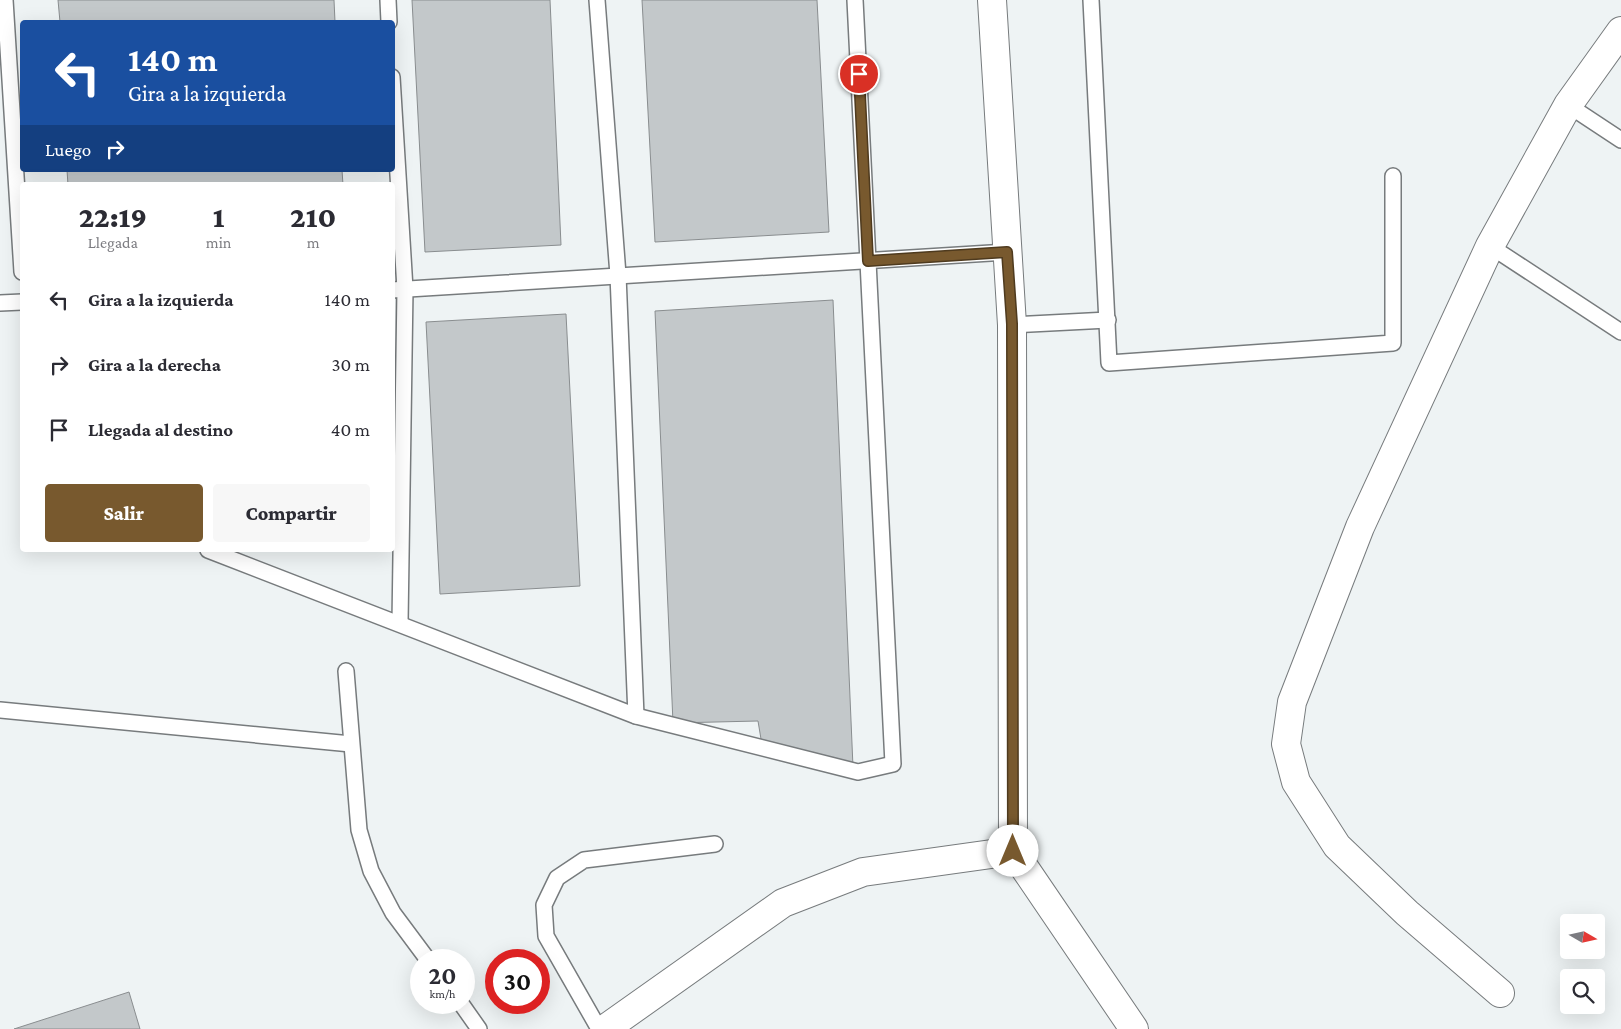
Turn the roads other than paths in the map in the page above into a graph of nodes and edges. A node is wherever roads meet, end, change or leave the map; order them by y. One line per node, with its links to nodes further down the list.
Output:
1 (5, 0): 13 (lane)
2 (388, 0): 7 (lane)
3 (597, 0): 17 (lane)
4 (855, 0): 16 (lane)
5 (992, 0): 15 (street)
6 (1091, 0): 21 (lane)
7 (389, 20)
8 (1621, 31): 9 (street)
9 (1568, 105): 10 (lane); 14 (street)
10 (1621, 140)
11 (395, 168): 18 (lane)
12 (1393, 176): 21 (lane)
13 (20, 240)
14 (1490, 246): 23 (lane); 33 (street)
15 (1007, 252): 16 (lane); 22 (street)
16 (868, 261): 17 (lane); 28 (lane)
17 (618, 275): 18 (lane); 28 (lane)
18 (399, 289): 25 (lane)
19 (20, 302): 20 (lane)
20 (0, 303)
21 (1108, 320): 22 (lane)
22 (1012, 324): 31 (street)
23 (1621, 332)
24 (213, 552): 25 (lane)
25 (400, 624): 28 (lane)
26 (346, 671): 29 (lane)
27 (0, 710): 29 (lane)
28 (636, 716)
29 (351, 744): 32 (lane)
30 (715, 844): 36 (lane)
31 (1013, 851): 37 (street); 38 (street)
32 (420, 949)
33 (1500, 993)
34 (469, 1014): 35 (lane)
35 (480, 1029)
36 (599, 1029)
37 (605, 1029)
38 (1134, 1029)

